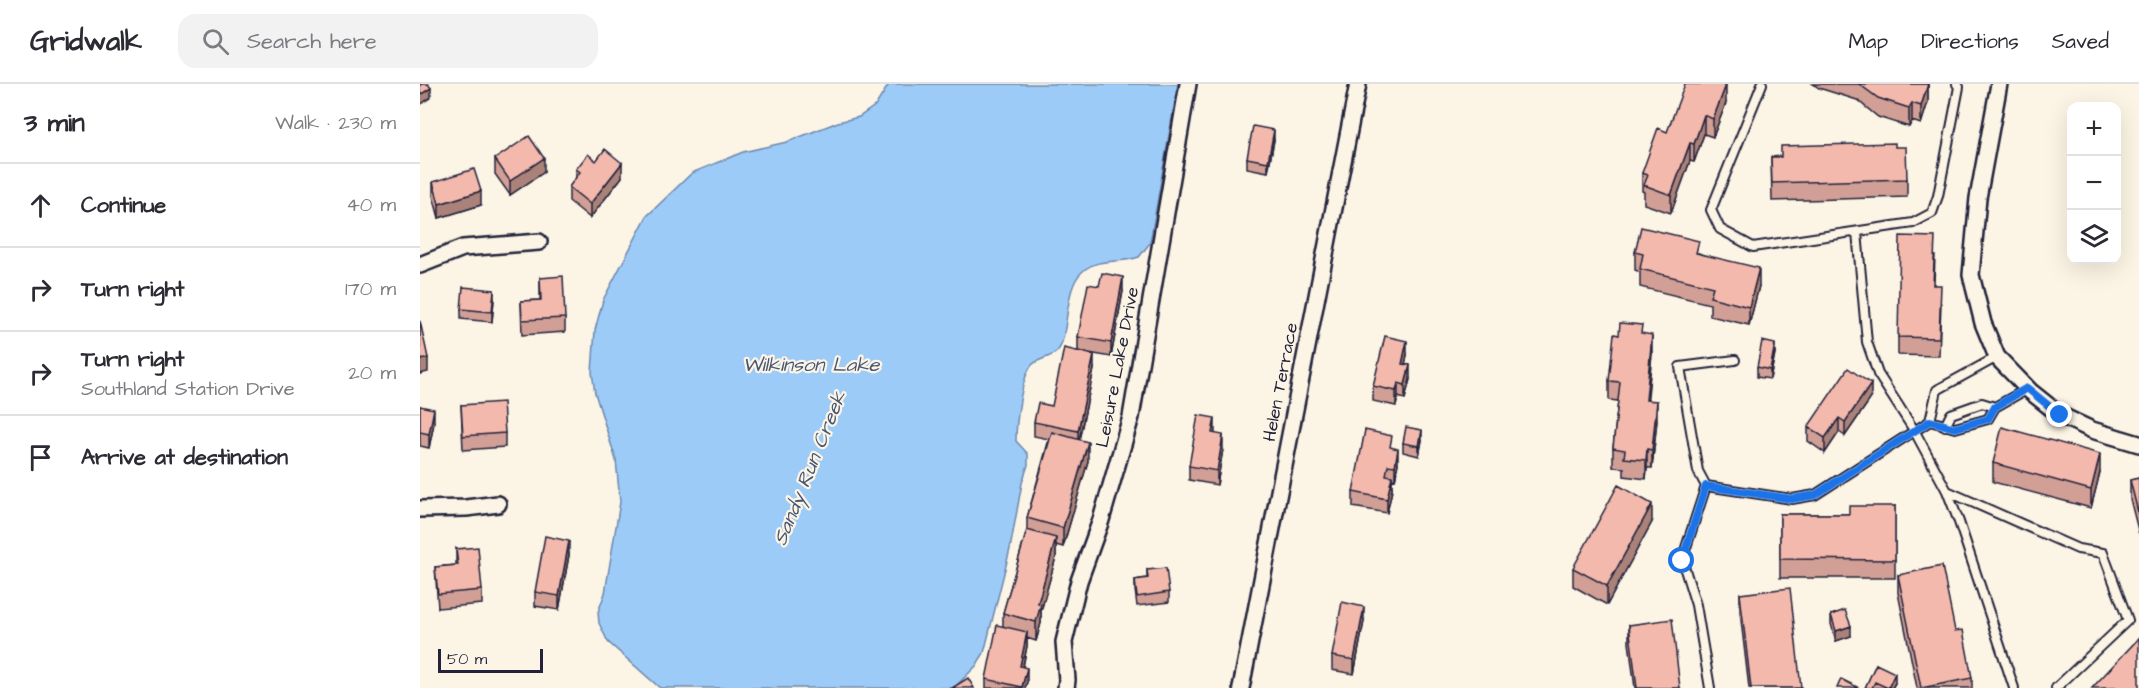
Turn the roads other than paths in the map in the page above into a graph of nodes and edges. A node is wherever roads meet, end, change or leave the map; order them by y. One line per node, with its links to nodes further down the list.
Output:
1 (1188, 84): 21 (street, Leisure Lake Drive)
2 (1358, 84): 22 (street, Helen Terrace)
3 (1762, 84): 6 (lane)
4 (1957, 84): 6 (lane)
5 (1999, 84): 9 (street)
6 (1857, 232): 15 (lane)
7 (539, 242): 8 (street)
8 (420, 264)
9 (1997, 357): 11 (street); 13 (lane)
10 (1735, 360): 17 (lane)
11 (2027, 388): 12 (lane); 16 (street)
12 (1995, 407): 14 (lane); 14 (lane)
13 (1930, 421): 14 (lane); 15 (lane)
14 (1945, 426)
15 (1914, 430): 17 (lane); 18 (lane)
16 (2139, 444)
17 (1706, 486): 23 (lane)
18 (1947, 491): 24 (lane); 25 (lane)
19 (498, 504): 20 (street)
20 (420, 509)
21 (1066, 688)
22 (1241, 688)
23 (1710, 688)
24 (2014, 688)
25 (2056, 688)

